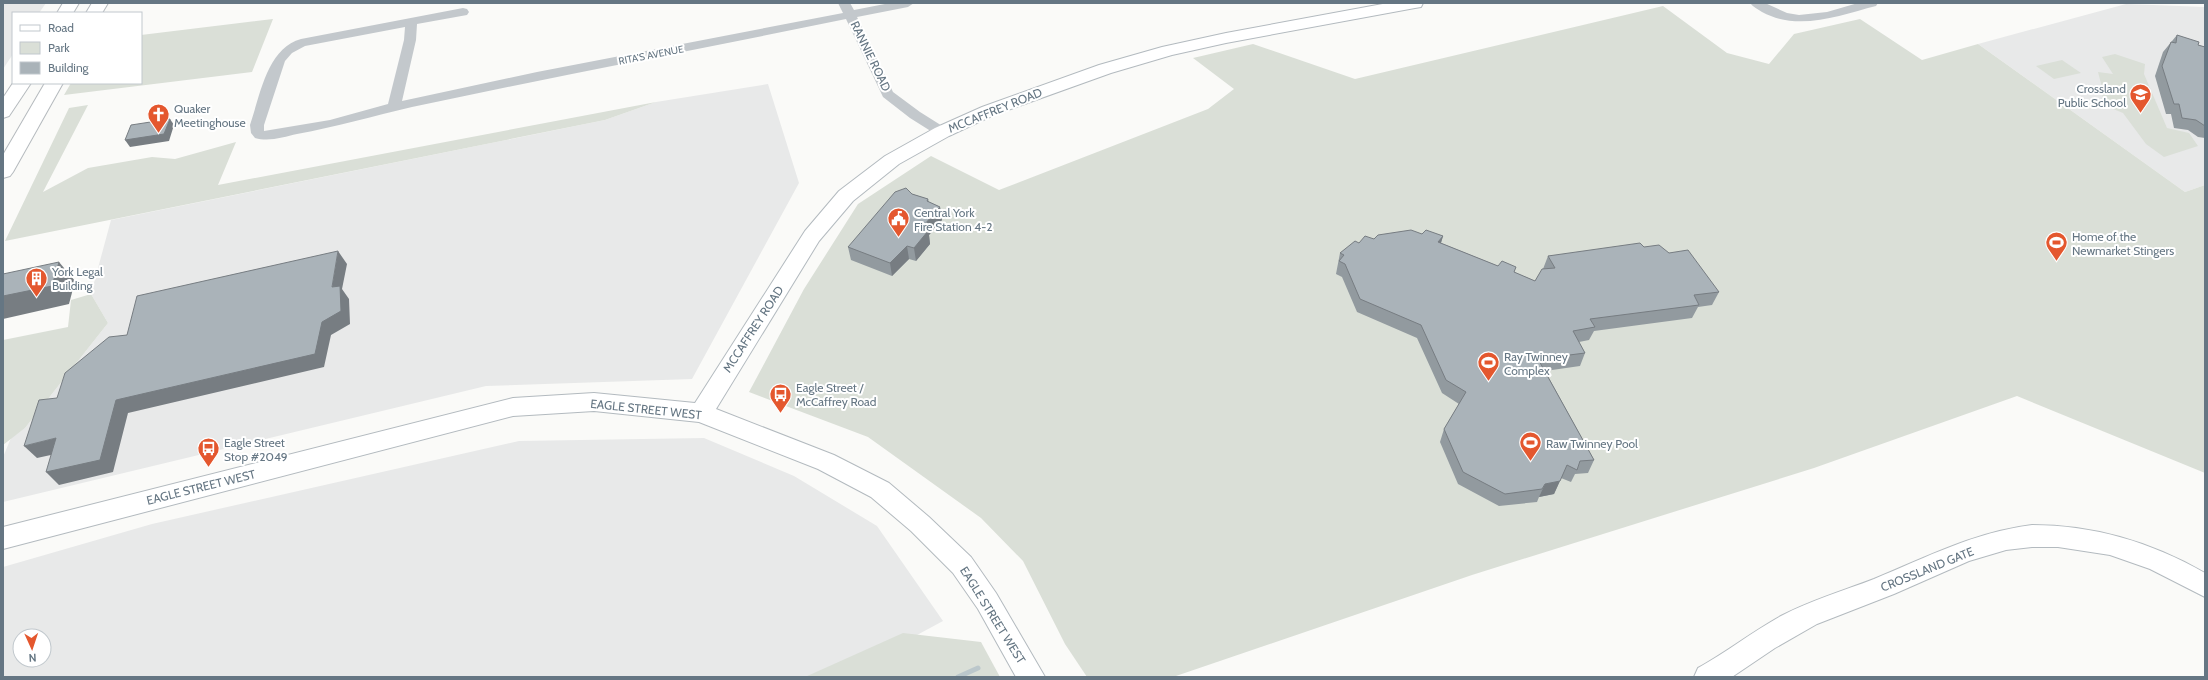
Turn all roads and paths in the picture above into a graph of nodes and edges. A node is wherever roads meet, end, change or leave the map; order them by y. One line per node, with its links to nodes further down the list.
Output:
1 (71, 3): 8 (street)
2 (100, 3): 9 (street)
3 (844, 3): 11 (street, RANNIE ROAD)
4 (908, 3): 11 (street, RITA'S AVENUE)
5 (1415, 3): 17 (street, MCCAFFREY ROAD)
6 (1756, 3): 7 (street)
7 (1872, 3)
8 (66, 12)
9 (95, 12)
10 (463, 12): 12 (street)
11 (851, 15): 15 (street, RITA'S AVENUE); 17 (street, RANNIE ROAD)
12 (412, 22): 15 (street); 15 (street, RITA'S AVENUE)
13 (21, 84): 16 (street)
14 (53, 84): 18 (street)
15 (394, 107)
16 (3, 112)
17 (942, 132): 19 (street, MCCAFFREY ROAD)
18 (3, 172)
19 (701, 413): 20 (street, EAGLE STREET WEST); 22 (street, EAGLE STREET WEST)
20 (3, 538)
21 (2205, 586): 23 (street, CROSSLAND GATE)
22 (1031, 677)
23 (1708, 677)

